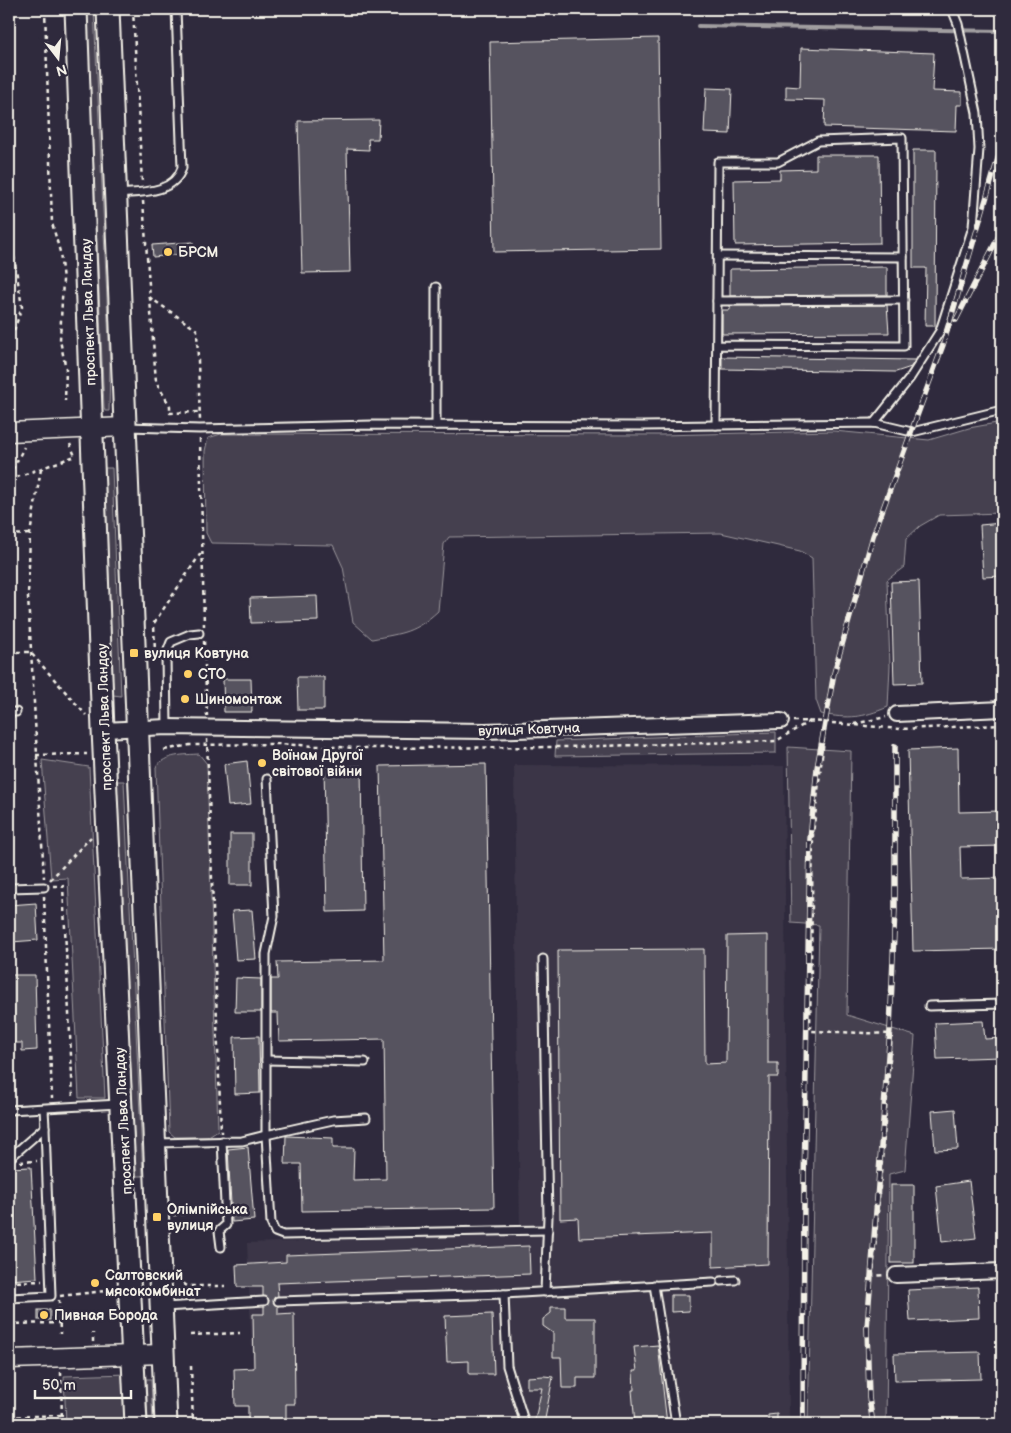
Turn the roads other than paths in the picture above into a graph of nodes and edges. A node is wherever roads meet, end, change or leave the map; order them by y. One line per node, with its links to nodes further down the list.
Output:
1 (76, 9): 16 (main road, проспект Льва Ландау)
2 (108, 9): 5 (main road)
3 (176, 9): 5 (lane)
4 (952, 9): 13 (lane)
5 (117, 194): 17 (main road)
6 (718, 256): 7 (lane); 7 (lane); 10 (lane)
7 (903, 257): 9 (lane)
8 (436, 287): 14 (lane)
9 (904, 300): 10 (lane); 11 (lane)
10 (717, 301): 11 (lane)
11 (717, 345): 15 (lane)
12 (1002, 410): 13 (lane)
13 (874, 423): 15 (lane)
14 (436, 425): 15 (lane); 17 (lane)
15 (716, 425)
16 (93, 427): 17 (street); 18 (street); 23 (main road, проспект Льва Ландау)
17 (125, 427): 25 (main road)
18 (9, 432)
19 (201, 632): 24 (lane)
20 (1002, 709): 21 (street)
21 (897, 714)
22 (781, 721): 24 (street, вулиця Ковтуна)
23 (95, 724): 25 (street, вулиця Ковтуна); 34 (main road, проспект Льва Ландау)
24 (167, 727): 25 (street, вулиця Ковтуна)
25 (137, 728): 41 (main road)
26 (267, 779): 32 (lane)
27 (44, 887): 28 (lane)
28 (9, 888)
29 (543, 959): 43 (lane)
30 (1002, 1004): 31 (lane)
31 (929, 1006)
32 (266, 1060): 33 (lane); 39 (lane)
33 (365, 1062)
34 (122, 1104): 35 (lane); 57 (main road, проспект Льва Ландау)
35 (44, 1109): 36 (lane); 38 (lane)
36 (9, 1110)
37 (366, 1118): 39 (lane)
38 (45, 1127): 42 (lane); 53 (lane)
39 (266, 1136): 40 (lane); 43 (lane)
40 (222, 1141): 41 (lane); 44 (lane)
41 (154, 1143): 56 (main road)
42 (12, 1156)
43 (548, 1230): 51 (lane)
44 (221, 1247)
45 (1002, 1271): 46 (street)
46 (896, 1275)
47 (735, 1280): 48 (lane)
48 (721, 1281)
49 (713, 1282): 50 (lane)
50 (654, 1285): 51 (lane); 64 (lane)
51 (545, 1292): 52 (lane)
52 (504, 1294): 55 (lane); 63 (lane)
53 (9, 1298)
54 (264, 1301): 56 (lane)
55 (278, 1301)
56 (161, 1307): 57 (main road); 58 (main road)
57 (132, 1309): 59 (main road, проспект Льва Ландау)
58 (163, 1354): 59 (street); 62 (main road)
59 (133, 1356): 60 (street); 61 (main road, проспект Льва Ландау)
60 (9, 1359)
61 (136, 1424)
62 (166, 1424)
63 (525, 1424)
64 (676, 1424)

